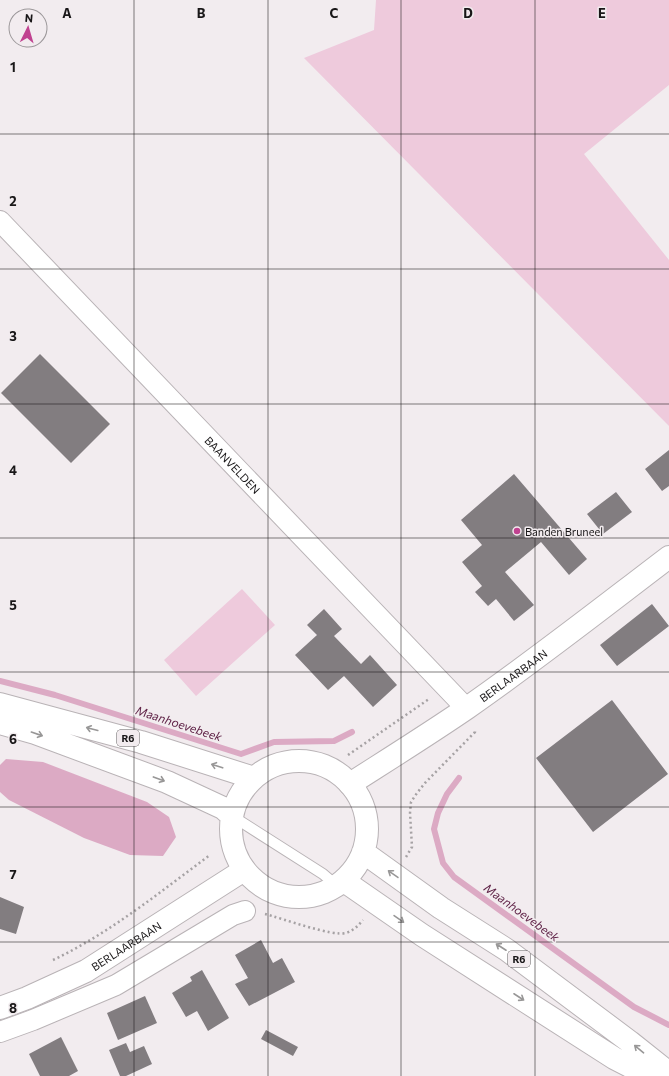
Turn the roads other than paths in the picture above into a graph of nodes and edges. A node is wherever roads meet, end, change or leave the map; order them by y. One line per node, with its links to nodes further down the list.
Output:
1 (0, 221): 4 (street, BAANVELDEN)
2 (669, 557): 4 (main road, BERLAARBAAN)
3 (0, 704): 6 (main road, R6, one-way to 3)
4 (466, 708): 7 (main road, BERLAARBAAN)
5 (0, 723): 8 (main road, R6, one-way to 8)
6 (254, 778): 7 (main road); 8 (main road)
7 (350, 784): 9 (main road)
8 (232, 816): 10 (main road); 11 (lane)
9 (363, 852): 11 (main road); 15 (main road, R6, one-way to 9)
10 (244, 870): 11 (main road); 13 (main road, BERLAARBAAN)
11 (340, 883): 16 (main road, one-way to 16)
12 (245, 911): 14 (street)
13 (0, 1008)
14 (0, 1032)
15 (669, 1073)
16 (649, 1076)

